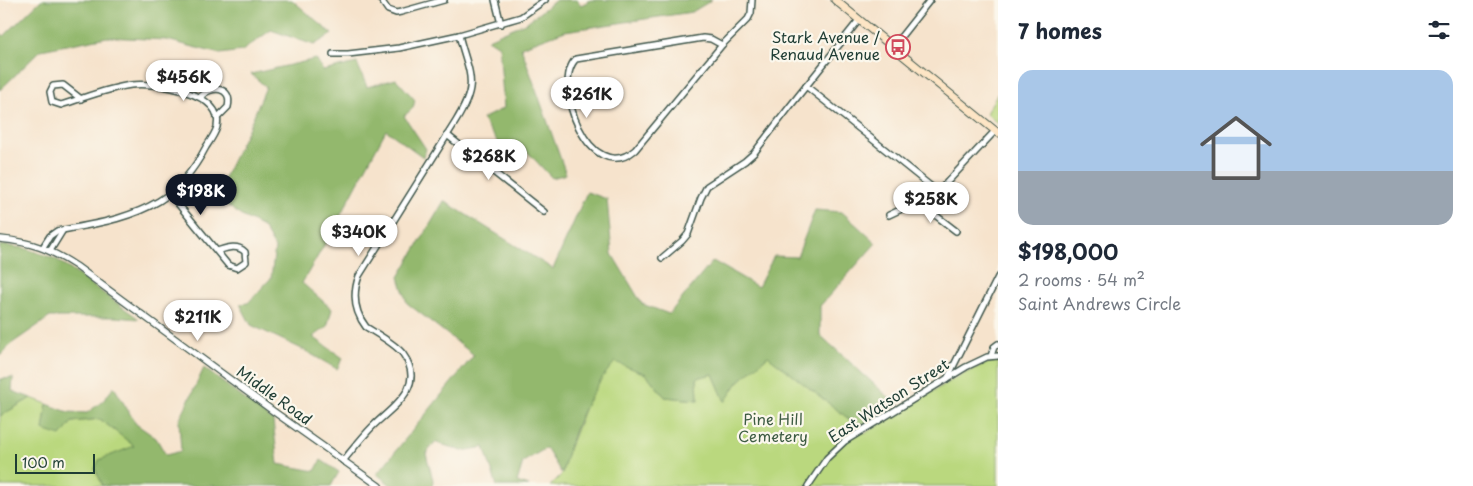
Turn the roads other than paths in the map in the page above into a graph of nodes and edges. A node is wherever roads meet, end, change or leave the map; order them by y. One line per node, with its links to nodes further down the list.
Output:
1 (381, 0): 2 (street)
2 (444, 0)
3 (495, 0): 9 (street)
4 (545, 0): 9 (street)
5 (752, 0): 11 (street)
6 (835, 0): 8 (main road)
7 (930, 0): 12 (street)
8 (859, 20): 12 (main road); 14 (street)
9 (501, 24): 10 (street)
10 (459, 35): 13 (street); 19 (street)
11 (722, 45): 11 (street)
12 (892, 48): 18 (main road)
13 (333, 54)
14 (806, 86): 20 (street); 31 (street)
15 (200, 97): 16 (street); 17 (street); 17 (street)
16 (81, 99): 16 (street)
17 (217, 118): 21 (street)
18 (996, 132): 20 (street)
19 (447, 135): 23 (street); 37 (street)
20 (938, 192): 22 (street)
21 (170, 194): 25 (street); 30 (street)
22 (920, 201): 24 (street); 26 (street)
23 (544, 212)
24 (888, 215)
25 (64, 230): 28 (street); 29 (street)
26 (956, 231)
27 (0, 238): 28 (street, Middle Road)
28 (43, 247): 29 (street, Middle Road)
29 (50, 251): 37 (street, Middle Road)
30 (217, 251): 30 (street)
31 (662, 258)
32 (998, 277): 36 (street)
33 (998, 344): 34 (street)
34 (991, 356): 35 (street, East Watson Street); 36 (street, East Watson Street)
35 (998, 356)
36 (947, 379): 39 (street, East Watson Street)
37 (343, 460): 38 (street, Middle Road)
38 (379, 486)
39 (808, 486)

